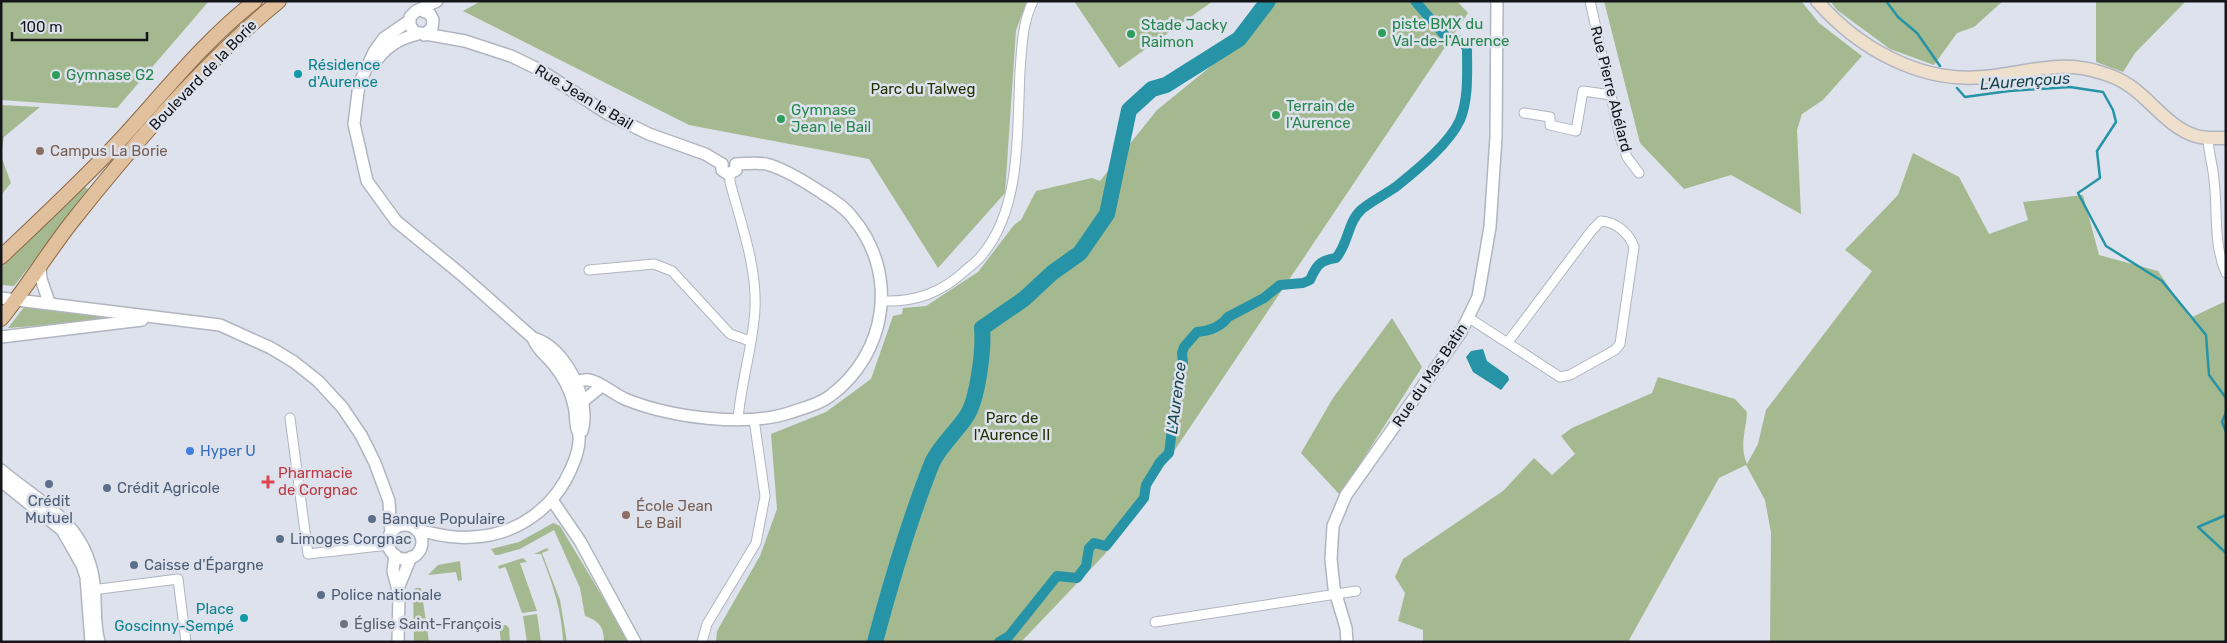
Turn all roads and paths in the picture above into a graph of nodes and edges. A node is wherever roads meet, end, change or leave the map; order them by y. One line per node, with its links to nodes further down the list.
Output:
1 (254, 1): 20 (main road, Boulevard de la Borie)
2 (279, 1): 21 (main road, Boulevard de la Borie)
3 (437, 1): 8 (street); 9 (street)
4 (1034, 1): 26 (street)
5 (1496, 1): 29 (street, Rue du Mas Batin)
6 (1590, 1): 14 (street, Rue Pierre Abélard)
7 (1817, 1): 16 (main road)
8 (420, 10): 9 (street); 10 (street)
9 (433, 20): 11 (street); 12 (street)
10 (409, 21): 11 (street); 13 (street)
11 (421, 34): 12 (street, Rue Jean le Bail); 13 (street)
12 (444, 37): 18 (street, Rue Jean le Bail)
13 (359, 90): 34 (street)
14 (1611, 95): 15 (street); 19 (street, Rue Pierre Abélard)
15 (1524, 113)
16 (2208, 137): 17 (main road); 23 (street)
17 (2226, 138)
18 (733, 169): 26 (street); 32 (street)
19 (1639, 173)
20 (1, 257)
21 (40, 267): 25 (main road, Boulevard de la Borie); 27 (street)
22 (589, 270): 32 (street)
23 (2226, 273)
24 (1, 298): 25 (street)
25 (17, 298): 27 (street); 30 (main road, Boulevard de la Borie)
26 (883, 301): 39 (street)
27 (49, 302): 28 (street)
28 (156, 318): 31 (street); 45 (street)
29 (1469, 318): 33 (street); 55 (street, Rue du Mas Batin)
30 (1, 319)
31 (1, 337)
32 (750, 341): 38 (street)
33 (1508, 342): 33 (street)
34 (572, 386): 35 (street); 36 (street); 40 (street)
35 (603, 390): 36 (street); 38 (street)
36 (582, 402): 40 (street)
37 (290, 418): 50 (street)
38 (738, 419): 39 (street)
39 (754, 419): 62 (street)
40 (579, 434): 44 (street)
41 (1, 470): 46 (street)
42 (1, 481): 43 (street)
43 (18, 494): 46 (street); 54 (street)
44 (552, 500): 49 (street); 61 (street)
45 (389, 501): 47 (street); 48 (street)
46 (62, 517): 54 (street)
47 (412, 528): 48 (street); 49 (street); 51 (street)
48 (391, 532): 50 (street)
49 (447, 537): 51 (street)
50 (392, 550): 51 (street); 52 (street)
51 (416, 554): 52 (street)
52 (399, 586): 60 (street)
53 (1356, 591): 55 (street)
54 (90, 592): 57 (street); 58 (street); 59 (street)
55 (1336, 596): 56 (street); 63 (street, Rue du Mas Batin)
56 (1155, 622)
57 (91, 642)
58 (99, 642)
59 (186, 642)
60 (398, 642)
61 (635, 642)
62 (702, 642)
63 (1347, 642)

